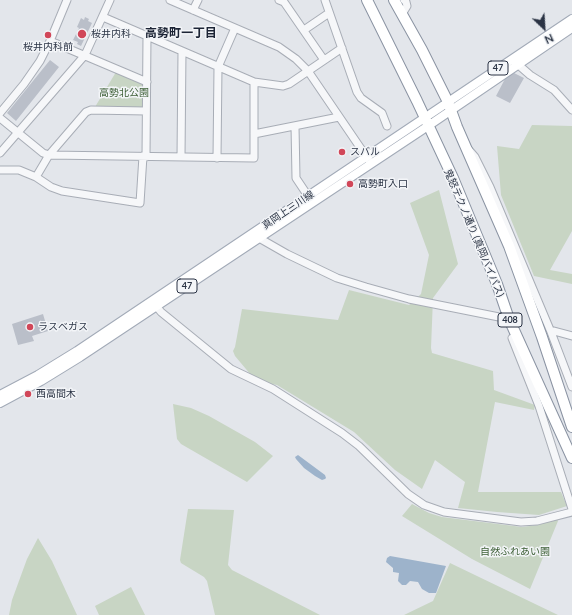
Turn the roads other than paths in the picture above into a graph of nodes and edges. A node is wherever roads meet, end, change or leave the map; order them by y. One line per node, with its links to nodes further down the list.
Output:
1 (67, 0): 19 (street)
2 (110, 0): 13 (street)
3 (170, 0): 10 (street)
4 (198, 0): 10 (street)
5 (325, 0): 12 (street)
6 (367, 0): 35 (highway, 408)
7 (394, 0): 11 (highway, 408)
8 (404, 0): 11 (street)
9 (283, 1): 17 (street)
10 (193, 10): 15 (street)
11 (400, 12): 29 (highway, 408)
12 (329, 13): 17 (street); 20 (street)
13 (103, 16): 18 (street); 22 (street)
14 (572, 19): 24 (main road, 真岡上三川線 / 47)
15 (235, 28): 25 (street); 26 (street)
16 (572, 28): 24 (main road, 真岡上三川線 / 47)
17 (304, 30): 23 (street)
18 (147, 36): 21 (street); 27 (street)
19 (50, 41): 22 (street); 32 (street)
20 (342, 48): 23 (street); 37 (street)
21 (182, 51): 25 (street); 44 (street)
22 (85, 56): 27 (street); 38 (street)
23 (324, 60): 26 (street)
24 (515, 62): 29 (main road, 真岡上三川線 / 47); 30 (street)
25 (218, 67): 28 (street); 45 (street)
26 (308, 71): 28 (street); 33 (street)
27 (147, 82): 31 (street)
28 (254, 82): 39 (street)
29 (449, 106): 35 (main road, 真岡上三川線 / 47); 40 (highway, 408)
30 (572, 110)
31 (146, 111): 42 (street); 43 (street)
32 (0, 113)
33 (339, 117): 36 (street); 46 (street)
34 (0, 118): 38 (street)
35 (426, 122): 46 (main road, 真岡上三川線 / 47); 52 (highway, 鬼怒テクノ通り (真岡バイパス) / 408)
36 (295, 126): 39 (street); 49 (street)
37 (387, 126)
38 (17, 132): 41 (street); 42 (street)
39 (254, 134): 45 (street)
40 (466, 147): 53 (street); 58 (highway, 408)
41 (0, 153)
42 (49, 155): 43 (street); 48 (street)
43 (144, 157): 44 (street); 48 (street)
44 (181, 157): 45 (street)
45 (217, 158)
46 (368, 160): 49 (main road, 真岡上三川線 / 47); 50 (main road, 真岡上三川線 / 47)
47 (0, 170): 48 (street)
48 (36, 177)
49 (308, 196): 51 (main road, 真岡上三川線 / 47)
50 (259, 238): 51 (main road, 真岡上三川線 / 47); 52 (street)
51 (154, 304): 56 (main road, 真岡上三川線 / 47); 57 (main road, 真岡上三川線 / 47); 61 (street)
52 (509, 319): 59 (highway, 鬼怒テクノ通り (真岡バイパス) / 408); 60 (street)
53 (551, 332): 54 (street); 55 (street)
54 (572, 336)
55 (572, 387)
56 (0, 395)
57 (0, 403)
58 (572, 427)
59 (572, 458)
60 (572, 509)
61 (572, 512)

